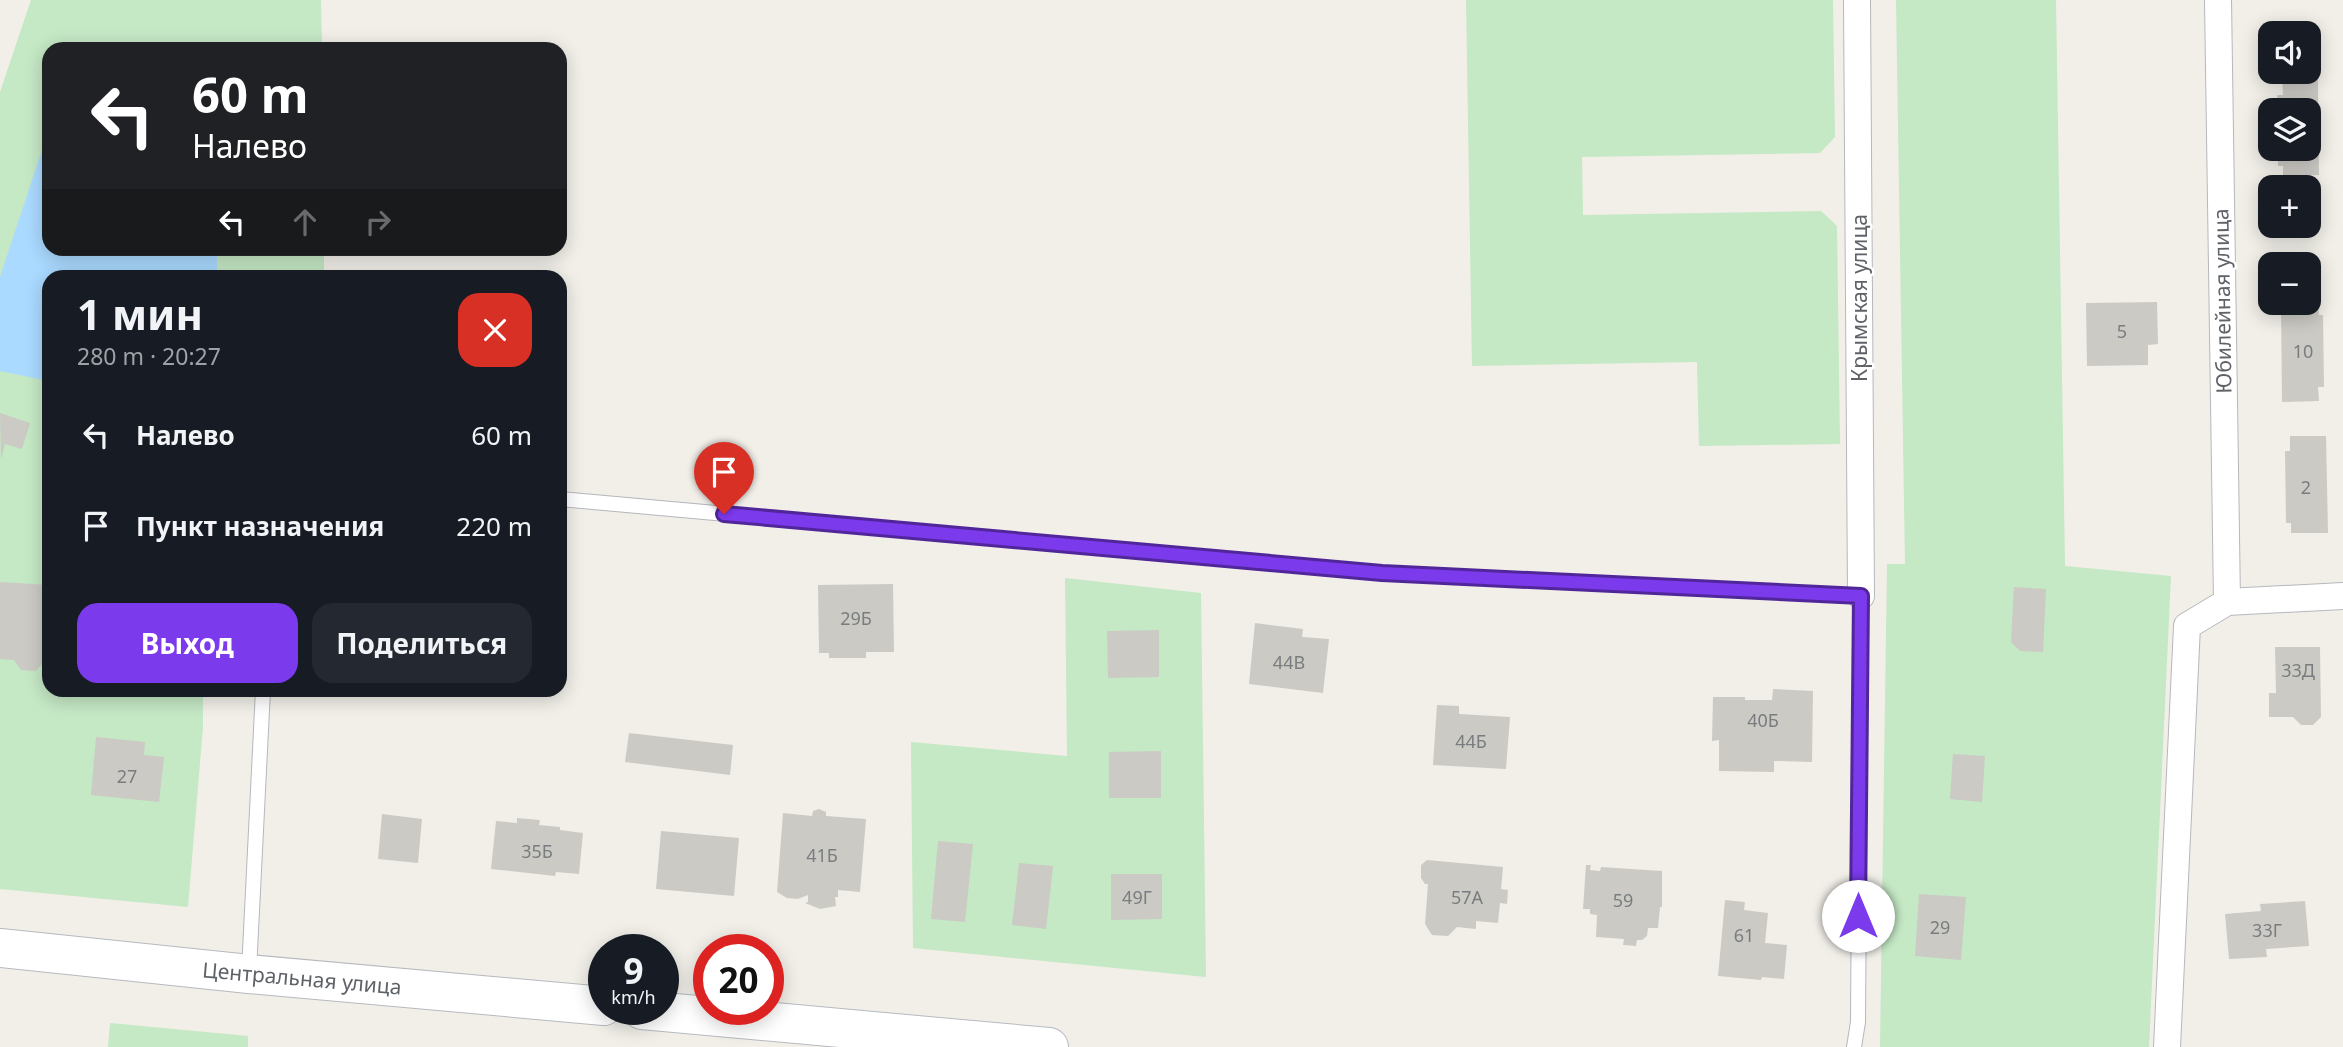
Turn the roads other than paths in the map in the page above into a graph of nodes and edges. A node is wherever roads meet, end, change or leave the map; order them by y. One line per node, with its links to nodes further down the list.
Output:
1 (1857, 0): 4 (street, Крымская улица)
2 (2218, 0): 6 (street, Юбилейная улица)
3 (567, 500): 4 (lane)
4 (1861, 596): 13 (lane)
5 (2343, 596): 6 (street)
6 (2227, 602): 14 (street)
7 (263, 697): 9 (lane)
8 (0, 948): 9 (main road, Центральная улица)
9 (248, 974): 10 (main road, Центральная улица)
10 (588, 1005)
11 (679, 1013): 12 (main road)
12 (1049, 1047)
13 (1854, 1047)
14 (2167, 1047)

